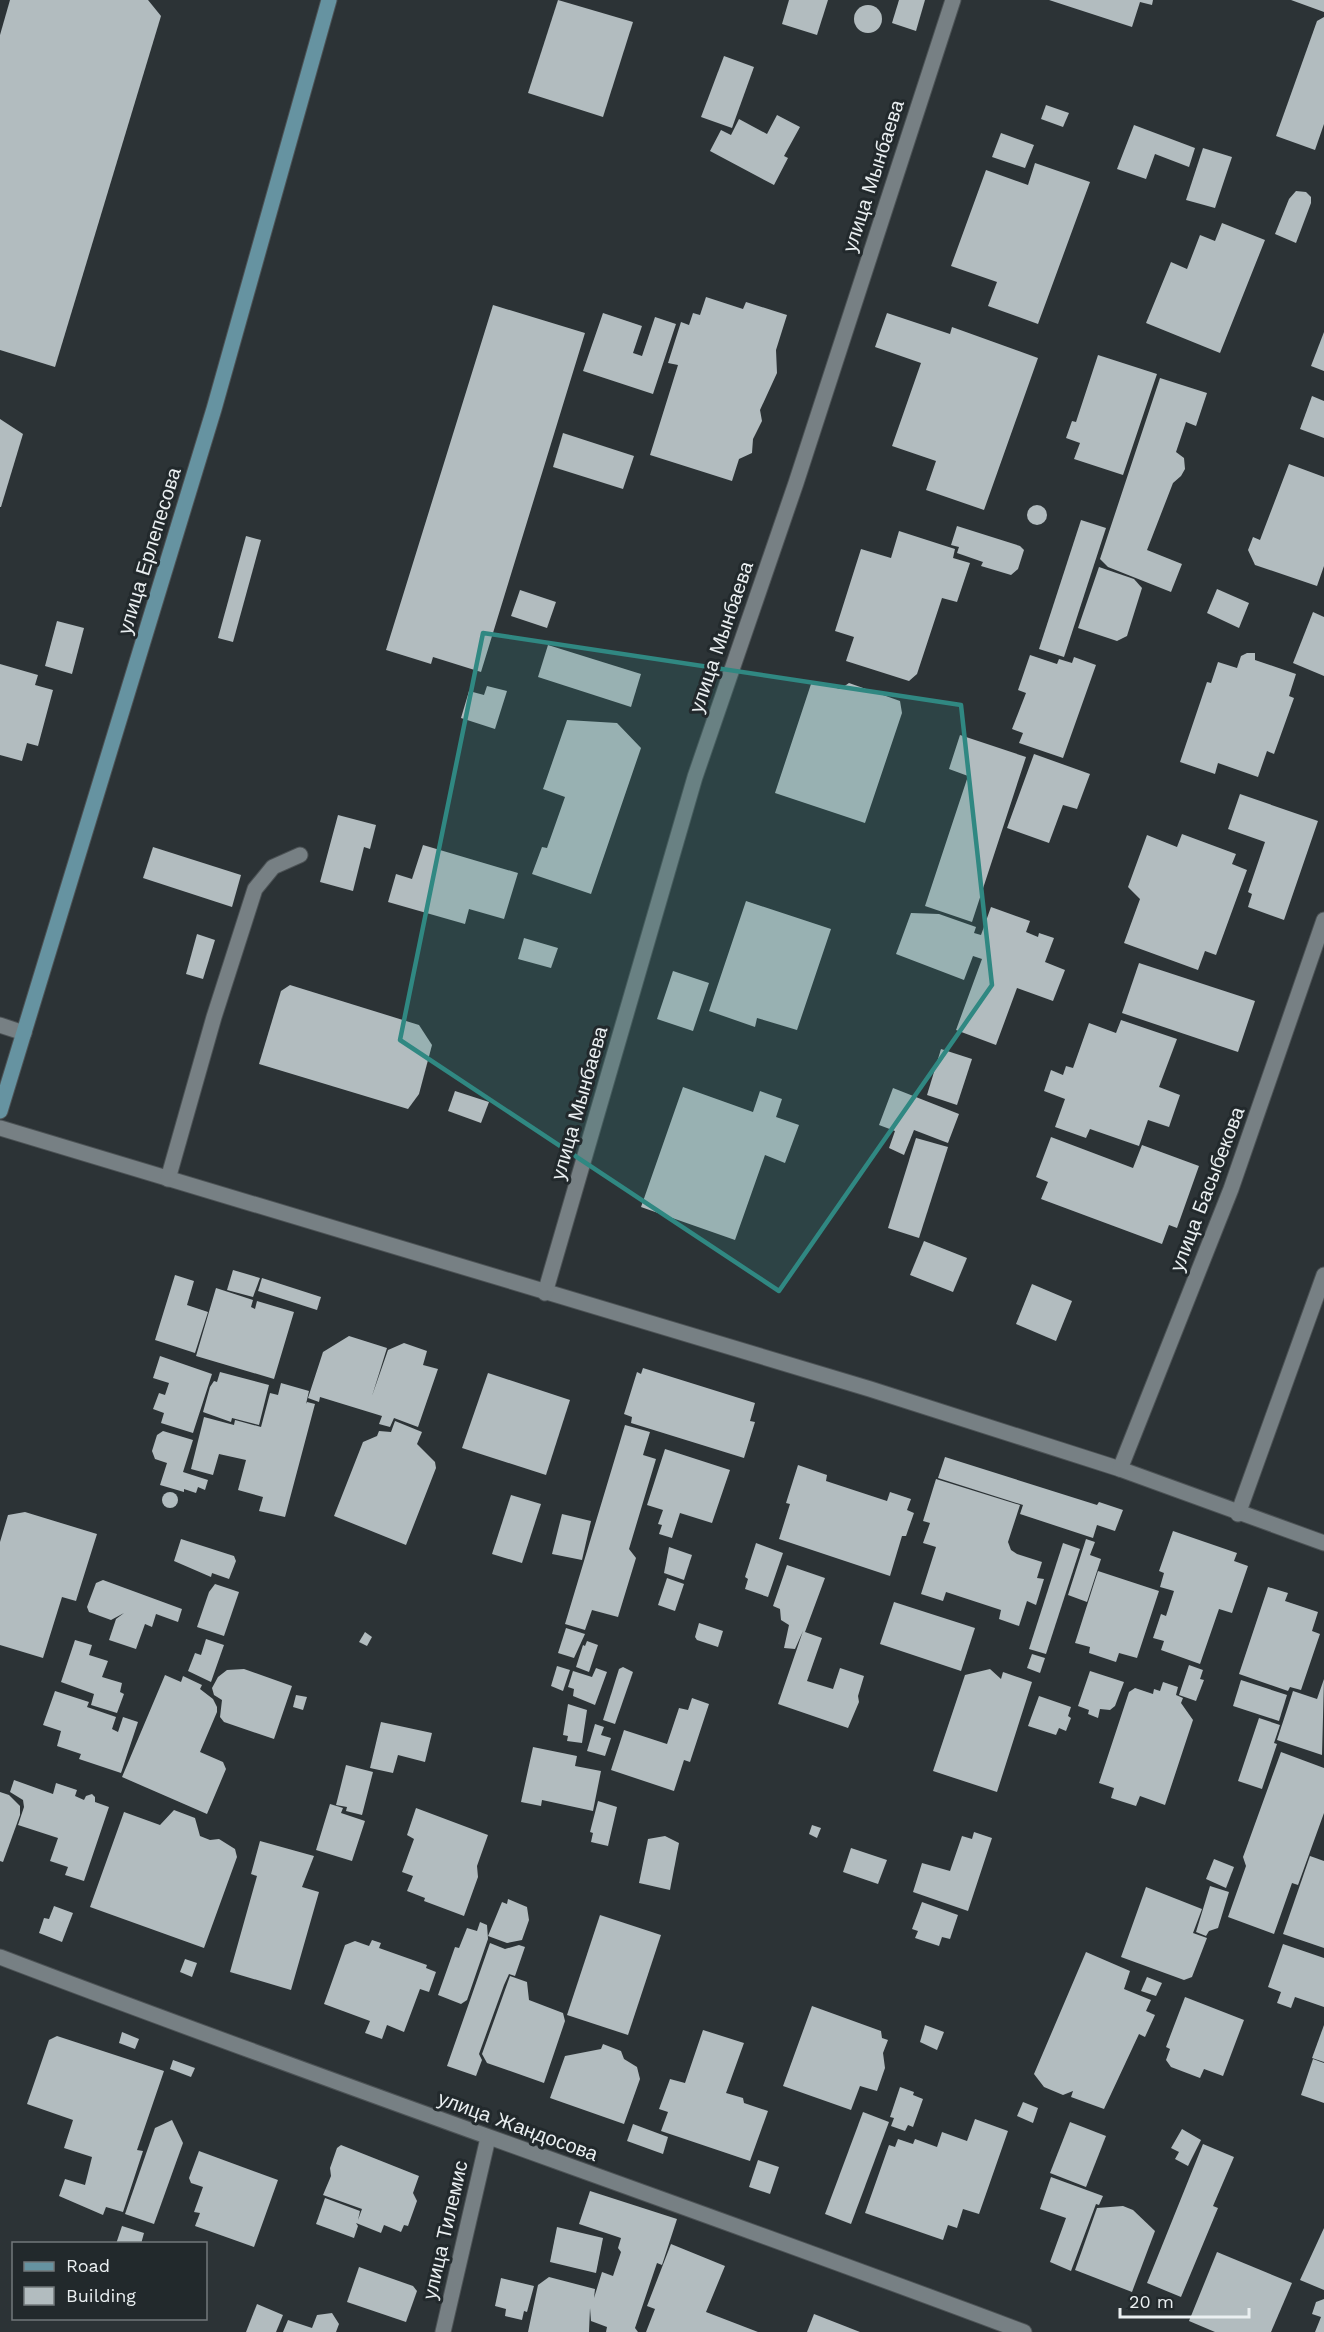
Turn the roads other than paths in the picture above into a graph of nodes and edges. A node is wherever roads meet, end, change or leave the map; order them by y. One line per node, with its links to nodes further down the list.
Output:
1 (327, 0): 6 (main road, улица Ерлепесова)
2 (953, 0): 11 (street, улица Мынбаева)
3 (300, 855): 9 (street)
4 (1324, 920): 12 (street, улица Басыбекова)
5 (0, 1024): 6 (street)
6 (24, 1033): 7 (main road, улица Ерлепесова)
7 (0, 1111)
8 (0, 1128): 9 (street)
9 (168, 1179): 11 (street)
10 (1324, 1275): 13 (street)
11 (545, 1293): 12 (street)
12 (1120, 1469): 13 (street)
13 (1238, 1514): 14 (street)
14 (1324, 1544)
15 (0, 1957): 16 (street, улица Жандосова)
16 (488, 2138): 17 (street, улица Тилемис); 18 (street, улица Жандосова)
17 (443, 2332)
18 (1024, 2332)

